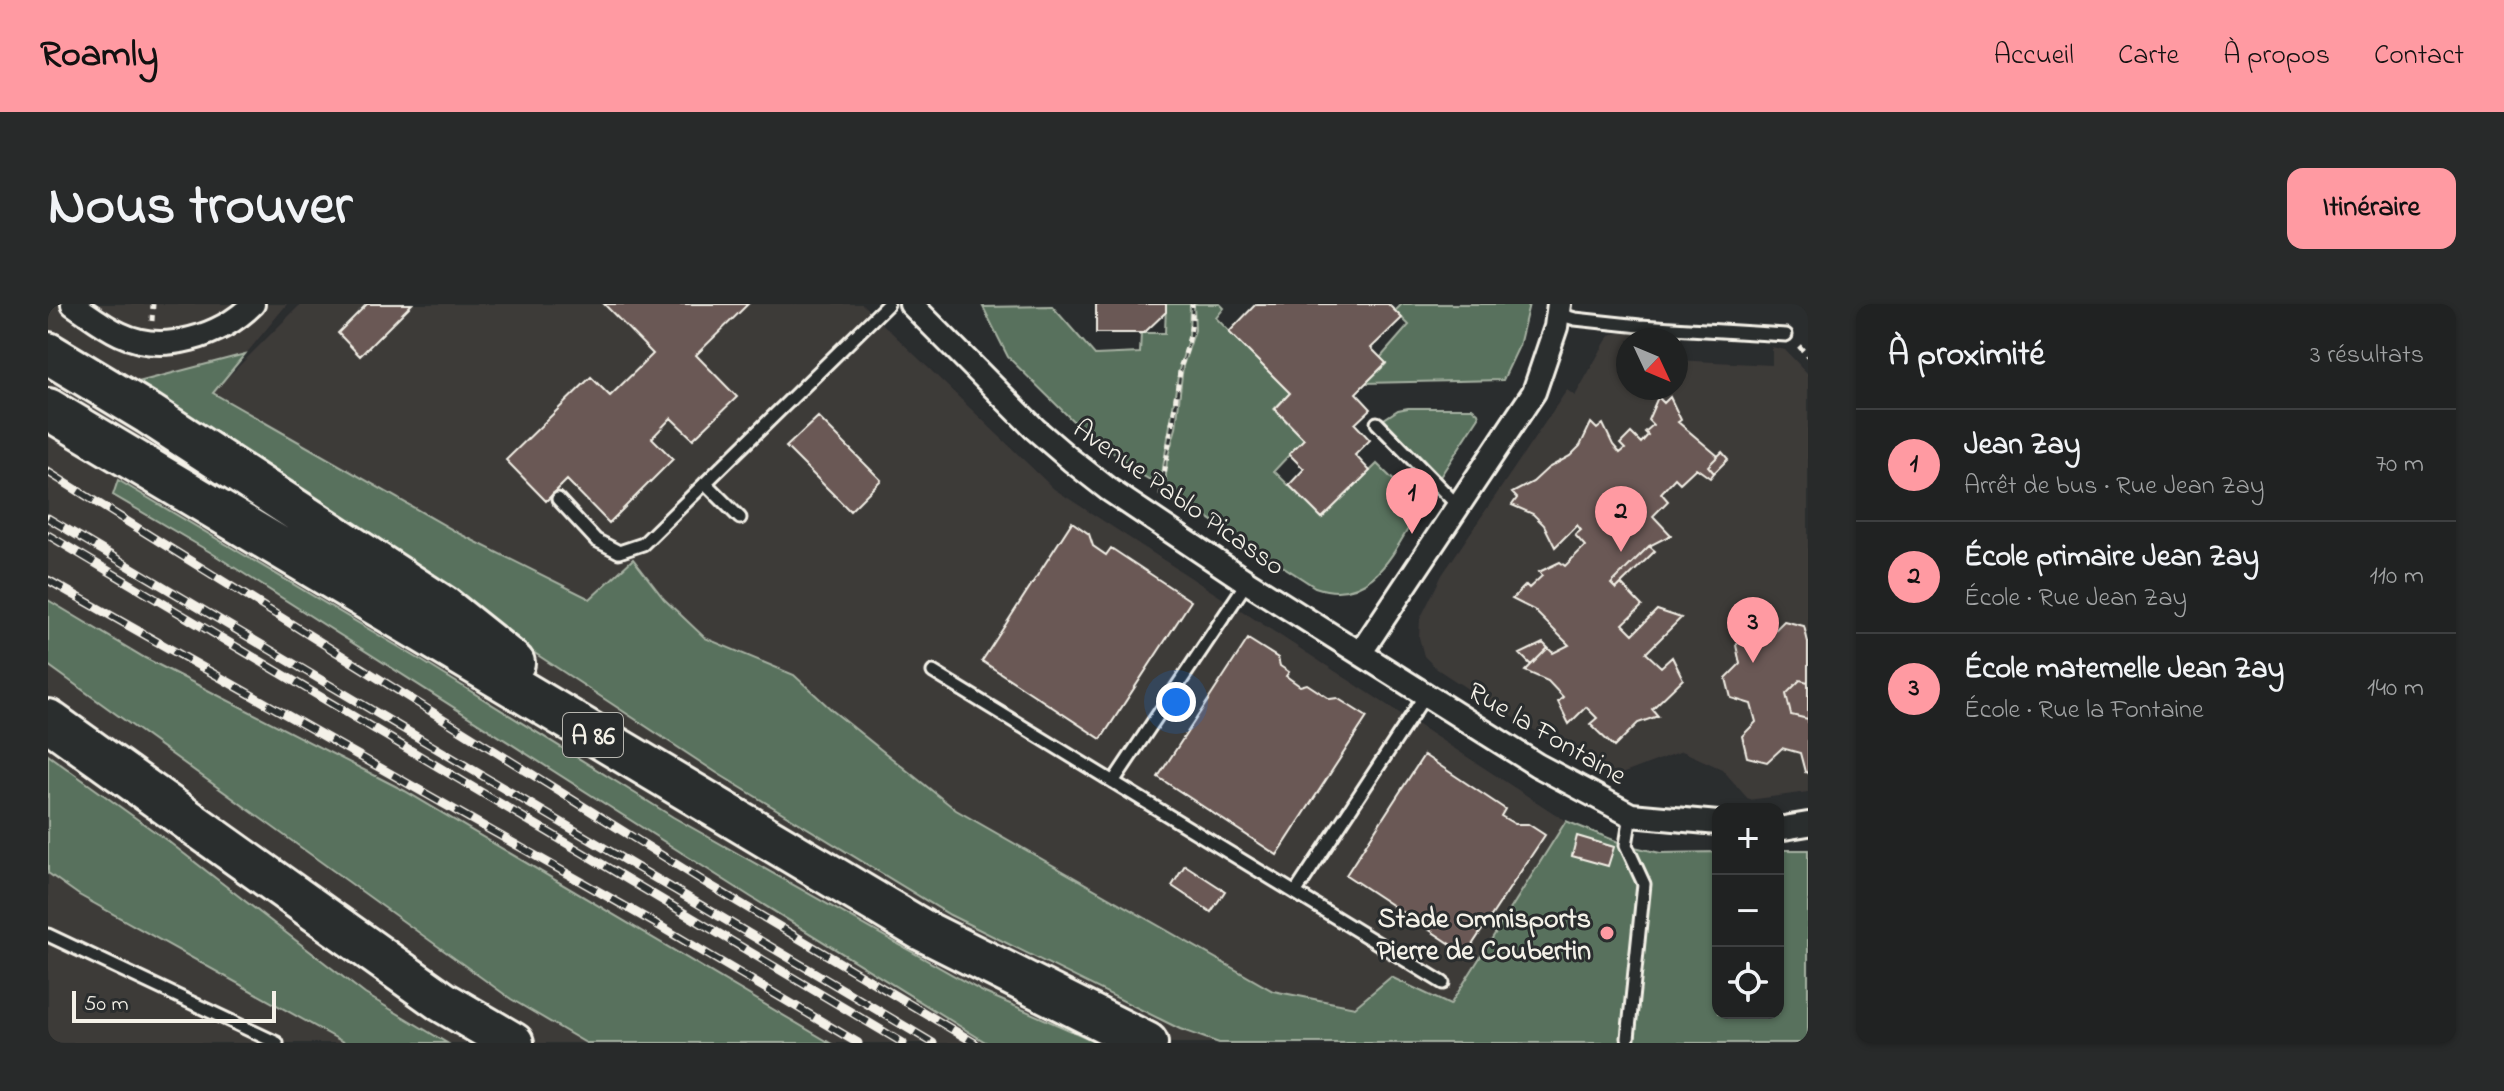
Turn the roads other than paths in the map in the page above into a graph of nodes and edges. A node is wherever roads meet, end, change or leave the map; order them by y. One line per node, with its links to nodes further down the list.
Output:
1 (73, 304): 2 (street)
2 (253, 304)
3 (888, 304): 10 (lane)
4 (911, 304): 14 (street, Avenue Pablo Picasso)
5 (1558, 309): 6 (lane); 12 (street)
6 (1786, 335)
7 (48, 353): 19 (highway)
8 (48, 409): 19 (highway, A 86)
9 (1377, 423): 12 (lane)
10 (705, 483): 11 (lane); 13 (lane)
11 (558, 499)
12 (1458, 506): 15 (street)
13 (740, 518)
14 (1247, 582): 15 (street, Avenue Pablo Picasso); 20 (lane)
15 (1361, 652): 17 (street, Rue la Fontaine)
16 (933, 672): 20 (lane)
17 (1426, 694): 21 (street, Rue la Fontaine); 25 (lane)
18 (48, 720): 30 (highway)
19 (639, 763): 31 (highway, A 86)
20 (1113, 782): 25 (lane)
21 (1631, 815): 22 (street, Rue la Fontaine); 28 (lane)
22 (1712, 822)
23 (1808, 824): 24 (street)
24 (1784, 828)
25 (1295, 893): 27 (lane)
26 (48, 935): 29 (lane)
27 (1443, 983)
28 (1628, 1038)
29 (277, 1043)
30 (513, 1043)
31 (1147, 1043)

